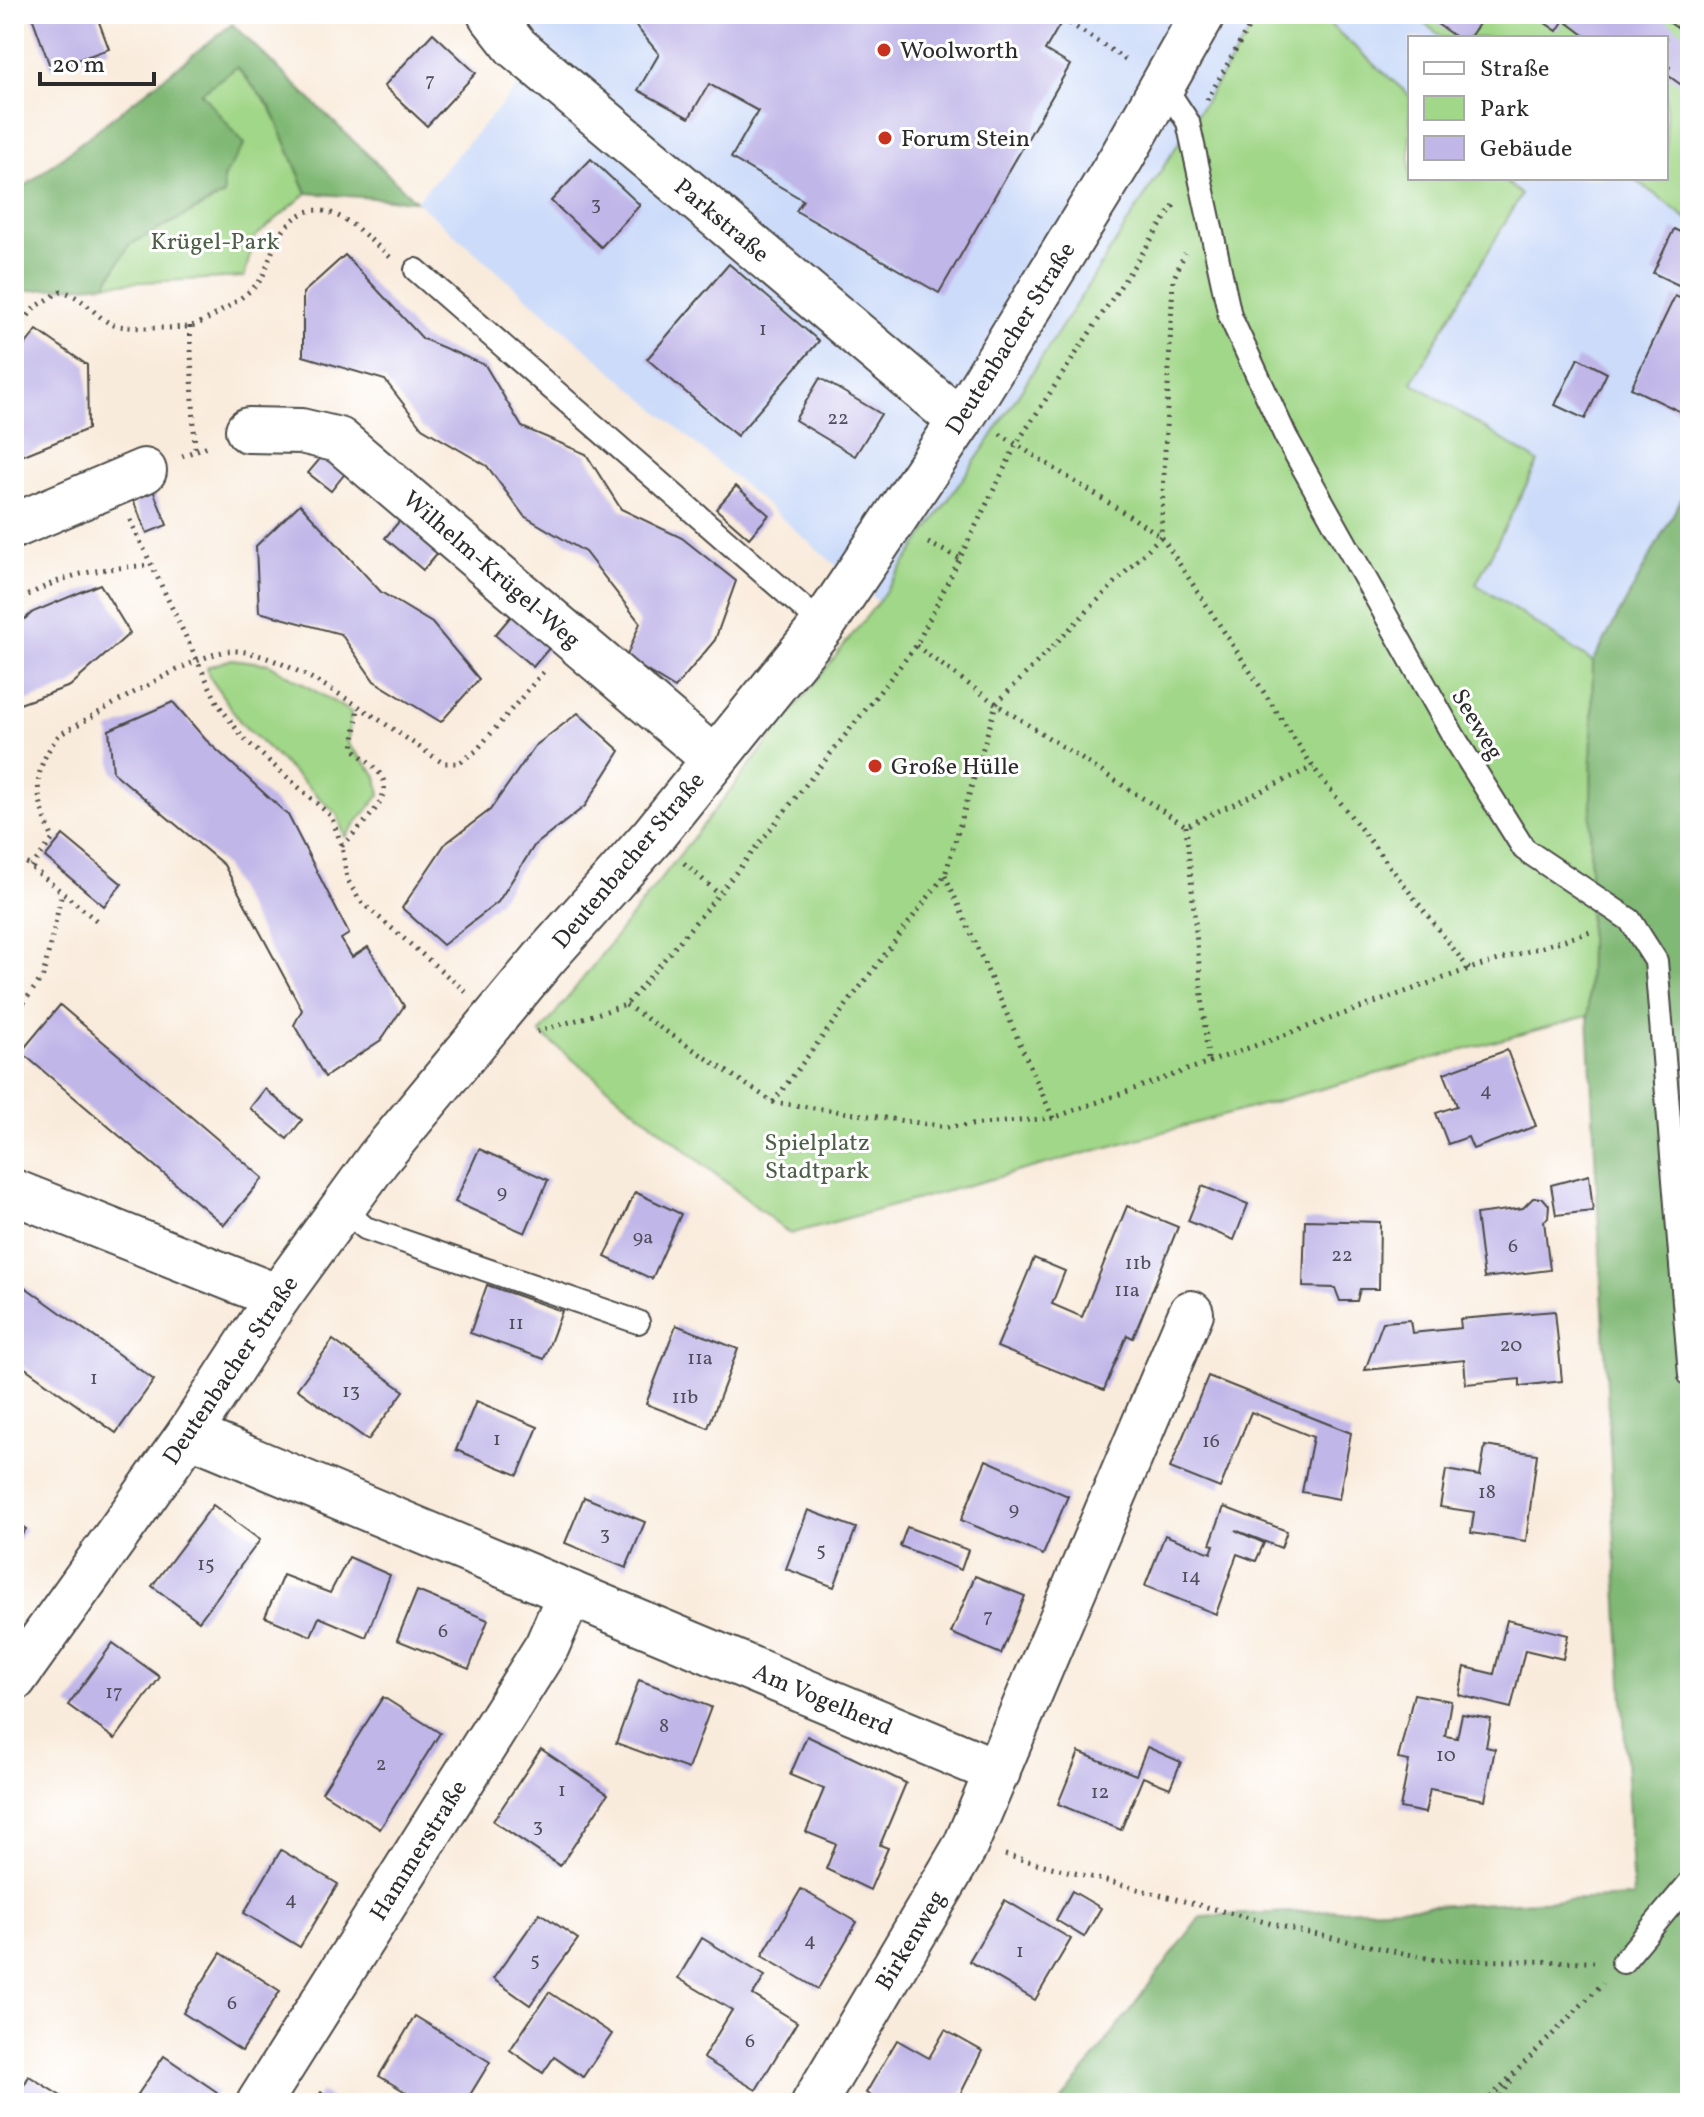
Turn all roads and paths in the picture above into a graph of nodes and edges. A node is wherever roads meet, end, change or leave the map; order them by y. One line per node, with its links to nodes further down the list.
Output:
1 (490, 14): 13 (street, Parkstraße)
2 (1203, 14): 6 (street, Deutenbacher Straße)
3 (1256, 14): 7 (path)
4 (1063, 19): 5 (path)
5 (1098, 42)
6 (1163, 84): 7 (lane, Seeweg); 13 (street, Deutenbacher Straße)
7 (1189, 130): 8 (lane, Seeweg)
8 (1196, 171): 9 (lane, Seeweg); 15 (path)
9 (1204, 208): 19 (path); 40 (lane, Seeweg)
10 (416, 270): 11 (path); 26 (lane)
11 (190, 326): 12 (path); 16 (path)
12 (14, 335)
13 (960, 421): 15 (path); 26 (street, Deutenbacher Straße)
14 (248, 430): 16 (path); 27 (street, Wilhelm-Krügel-Weg)
15 (1017, 443): 19 (path); 21 (path)
16 (195, 451): 17 (path)
17 (129, 477): 18 (street); 22 (path)
18 (14, 526)
19 (1161, 536): 30 (path); 33 (path)
20 (933, 546): 21 (path)
21 (959, 558): 28 (path)
22 (151, 565): 24 (path); 29 (path)
23 (14, 586): 24 (path)
24 (21, 599): 25 (path)
25 (14, 603)
26 (823, 625): 32 (street, Deutenbacher Straße)
27 (572, 637): 31 (path); 32 (street, Wilhelm-Krügel-Weg)
28 (916, 646): 30 (path); 43 (path)
29 (195, 662): 31 (path); 35 (path); 37 (path)
30 (996, 704): 34 (path); 38 (path)
31 (358, 708): 35 (path)
32 (714, 759): 45 (street, Deutenbacher Straße)
33 (1313, 767): 34 (path); 42 (path)
34 (1186, 826): 46 (path)
35 (342, 846): 45 (path)
36 (14, 853): 37 (path)
37 (31, 867): 39 (path)
38 (945, 875): 47 (path); 48 (path)
39 (62, 893): 41 (path); 44 (path)
40 (1630, 920): 42 (path); 54 (lane, Seeweg)
41 (97, 921)
42 (1469, 969): 46 (path)
43 (626, 1005): 45 (path); 47 (path)
44 (14, 1016)
45 (495, 1017): 50 (street, Deutenbacher Straße)
46 (1208, 1060): 48 (path)
47 (773, 1102): 48 (path)
48 (1053, 1118)
49 (14, 1192): 51 (street)
50 (342, 1207): 51 (street, Deutenbacher Straße); 53 (lane)
51 (278, 1297): 55 (street, Deutenbacher Straße)
52 (1191, 1313): 58 (street)
53 (638, 1322)
54 (1690, 1375)
55 (189, 1434): 56 (street, Am Vogelherd); 57 (street, Deutenbacher Straße)
56 (570, 1593): 58 (street, Am Vogelherd); 63 (street, Hammerstraße)
57 (14, 1679)
58 (998, 1772): 59 (street, Birkenweg)
59 (965, 1847): 61 (path); 64 (street, Birkenweg)
60 (1690, 1882): 61 (lane)
61 (1623, 1962): 62 (path)
62 (1515, 2073): 65 (path); 66 (path)
63 (259, 2103)
64 (814, 2103)
65 (1485, 2103)
66 (1497, 2103)

